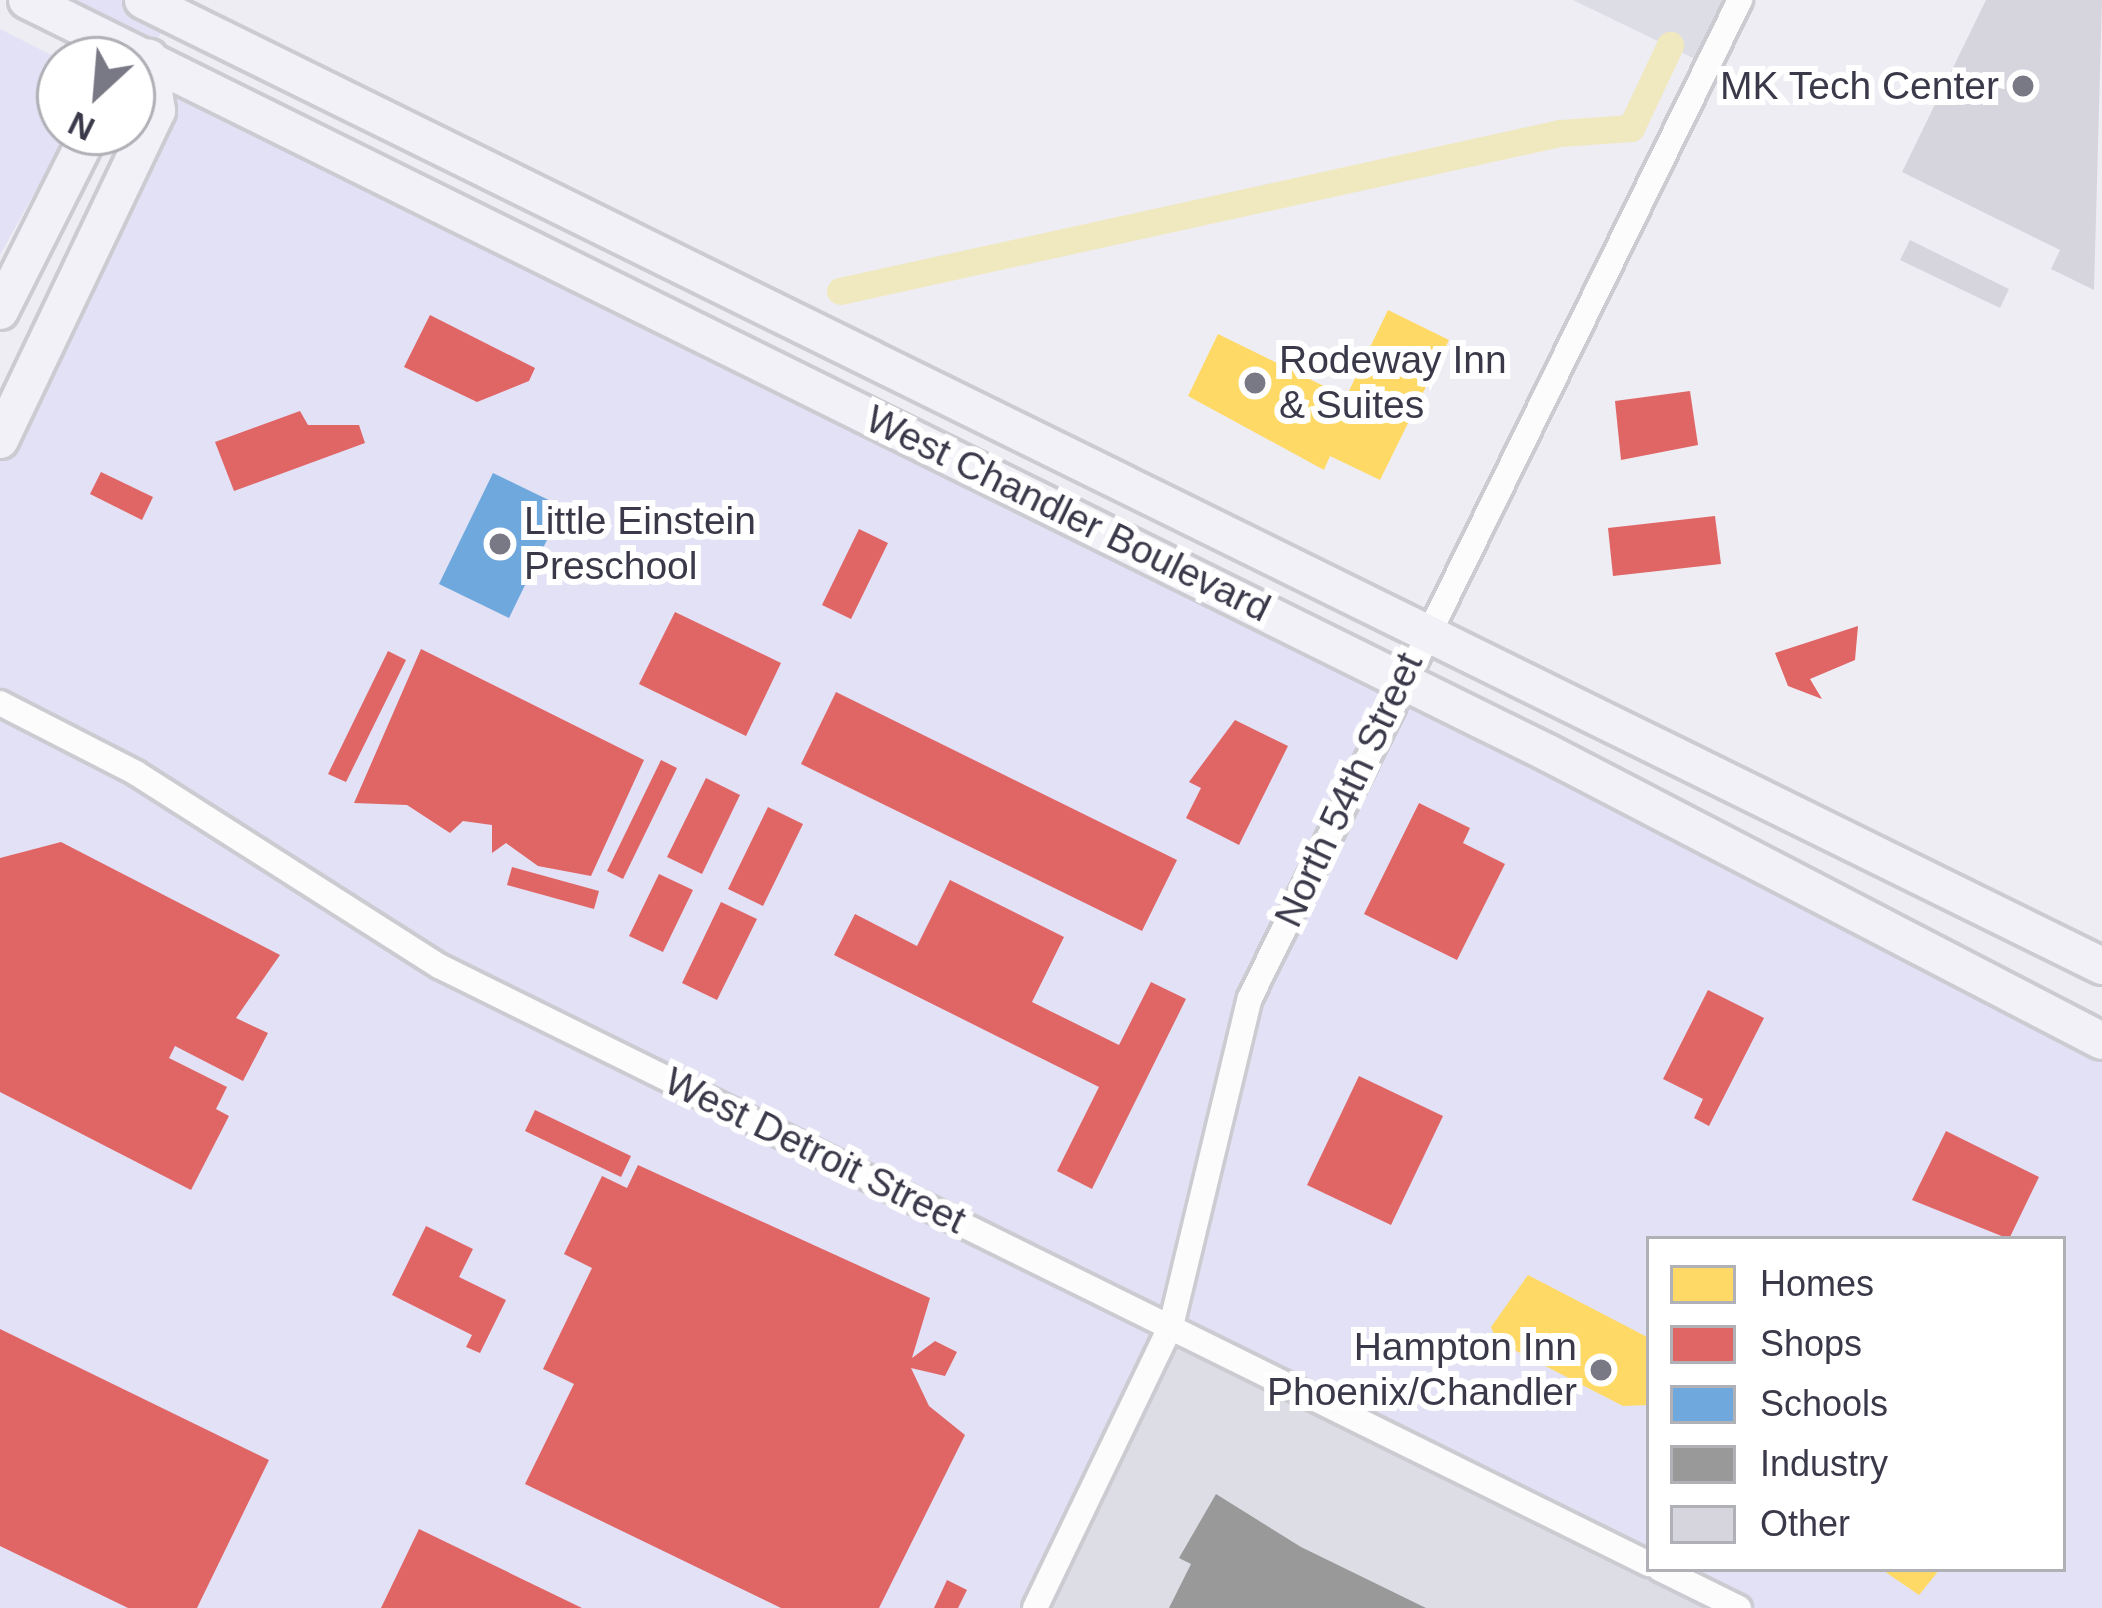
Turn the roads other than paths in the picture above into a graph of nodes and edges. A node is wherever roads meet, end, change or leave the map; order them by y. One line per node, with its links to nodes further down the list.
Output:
1 (27, 0): 4 (main road, West Chandler Boulevard)
2 (1740, 0): 13 (street, North 54th Street)
3 (163, 4): 5 (main road); 11 (main road, West Chandler Boulevard)
4 (89, 36)
5 (151, 36)
6 (156, 74): 10 (main road, West Chandler Boulevard)
7 (79, 156): 9 (main road)
8 (136, 156): 12 (main road)
9 (0, 311)
10 (812, 387): 11 (main road); 14 (main road, West Chandler Boulevard)
11 (976, 411): 13 (main road, West Chandler Boulevard)
12 (0, 440)
13 (1423, 635): 14 (street, North 54th Street); 16 (main road, West Chandler Boulevard)
14 (1402, 680): 17 (main road, West Chandler Boulevard); 18 (street, North 54th Street)
15 (0, 703): 18 (street, West Detroit Street)
16 (2102, 966)
17 (2102, 1041)
18 (1171, 1326): 19 (street, West Detroit Street); 21 (street, North 54th Street)
19 (1646, 1563)
20 (1666, 1572): 22 (street)
21 (1035, 1608)
22 (1739, 1608)

